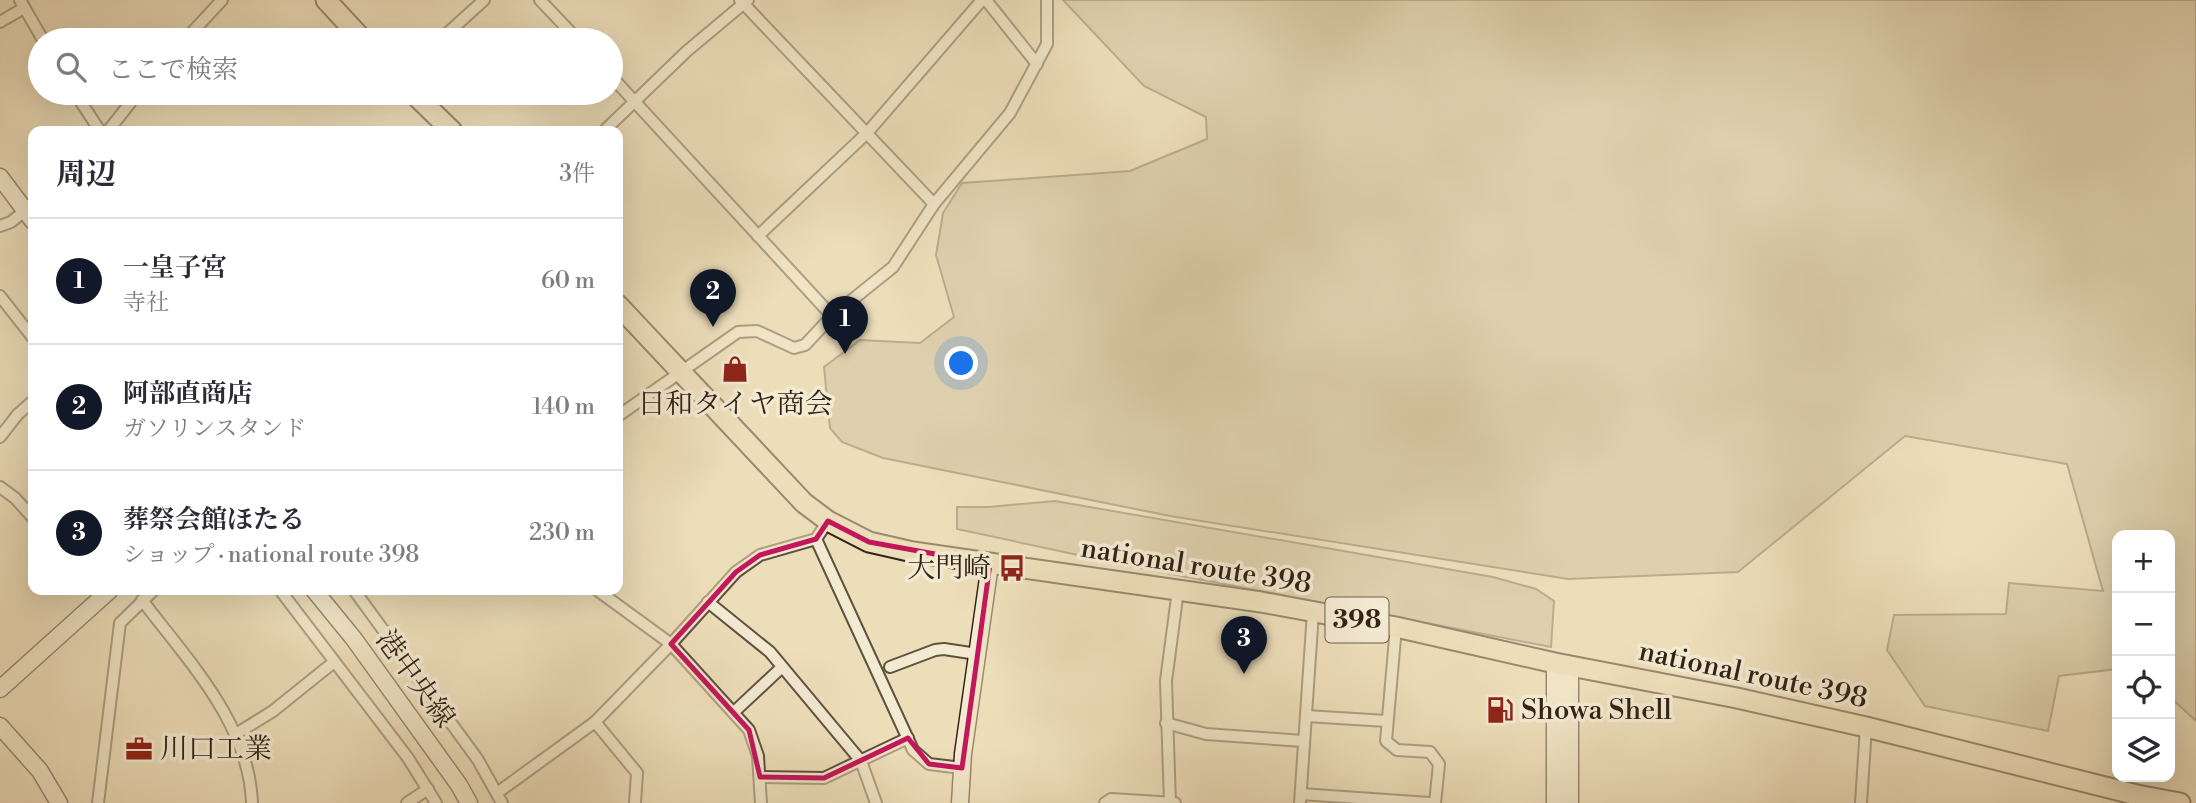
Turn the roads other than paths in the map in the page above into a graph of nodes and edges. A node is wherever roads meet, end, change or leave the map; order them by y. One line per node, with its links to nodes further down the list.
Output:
1 (222, 0): 11 (street)
2 (326, 0): 12 (highway)
3 (484, 0): 13 (street)
4 (540, 0): 14 (street)
5 (984, 0): 15 (street); 25 (street)
6 (1047, 0): 15 (street)
7 (744, 1): 17 (street); 25 (street)
8 (22, 4): 9 (street); 10 (street)
9 (0, 22)
10 (36, 28)
11 (196, 28)
12 (352, 28)
13 (453, 28)
14 (567, 28)
15 (1037, 64): 27 (street)
16 (623, 89): 17 (street)
17 (635, 102): 24 (street); 31 (street)
18 (83, 105): 21 (street)
19 (129, 105): 22 (street)
20 (425, 105): 23 (highway)
21 (97, 126)
22 (112, 126)
23 (447, 126)
24 (609, 126)
25 (867, 133): 27 (street); 31 (street)
26 (0, 177): 28 (street)
27 (934, 204): 34 (street)
28 (28, 209)
29 (28, 214): 30 (street)
30 (0, 226)
31 (758, 236): 34 (street)
32 (0, 296): 35 (street)
33 (623, 310): 36 (highway, national route 398 / 398)
34 (832, 316): 36 (street)
35 (28, 332)
36 (681, 373): 38 (street); 42 (highway, national route 398 / 398)
37 (28, 405): 39 (street)
38 (623, 413)
39 (0, 437)
40 (0, 487): 41 (street)
41 (28, 512)
42 (828, 522): 43 (street); 44 (highway, national route 398 / 398)
43 (816, 539): 53 (street); 71 (street)
44 (990, 564): 45 (highway, national route 398 / 398); 57 (street)
45 (1178, 590): 54 (highway, national route 398 / 398); 67 (street)
46 (104, 595): 62 (street)
47 (148, 595): 52 (street)
48 (284, 595): 58 (street)
49 (318, 595): 85 (street, 港中央線)
50 (358, 595): 77 (street)
51 (604, 595): 56 (street)
52 (142, 600): 70 (street); 81 (street)
53 (708, 602): 56 (street); 61 (street)
54 (1313, 612): 55 (highway, national route 398 / 398); 64 (street)
55 (1396, 627): 59 (highway, national route 398 / 398); 65 (street)
56 (671, 644): 63 (street); 66 (street)
57 (977, 654): 60 (street); 74 (street)
58 (334, 662): 70 (street); 76 (street)
59 (1562, 664): 69 (highway, national route 398 / 398); 95 (street); 96 (street)
60 (890, 667)
61 (781, 668): 63 (street); 73 (street)
62 (0, 689)
63 (734, 712): 75 (street)
64 (1306, 716): 65 (street); 72 (street)
65 (1387, 721): 94 (street)
66 (595, 722): 77 (street); 86 (street)
67 (1166, 723): 72 (street); 91 (street)
68 (0, 726): 80 (street)
69 (1866, 727): 79 (highway, national route 398 / 398); 97 (street)
70 (236, 734): 82 (street)
71 (908, 738): 73 (street); 74 (street)
72 (1303, 741): 78 (street)
73 (861, 761): 75 (street); 88 (street)
74 (962, 768): 89 (street)
75 (761, 777): 87 (street)
76 (428, 789): 83 (street); 84 (street)
77 (499, 798)
78 (1300, 799): 93 (street)
79 (2137, 799): 98 (highway, national route 398 / 398)
80 (59, 803)
81 (98, 803)
82 (252, 803)
83 (407, 803)
84 (436, 803)
85 (469, 803)
86 (635, 803)
87 (761, 803)
88 (876, 803)
89 (960, 803)
90 (1105, 803): 91 (street)
91 (1170, 803): 92 (street)
92 (1175, 803)
93 (1429, 803)
94 (1435, 803)
95 (1555, 803)
96 (1570, 803)
97 (1861, 803)
98 (2180, 803)

